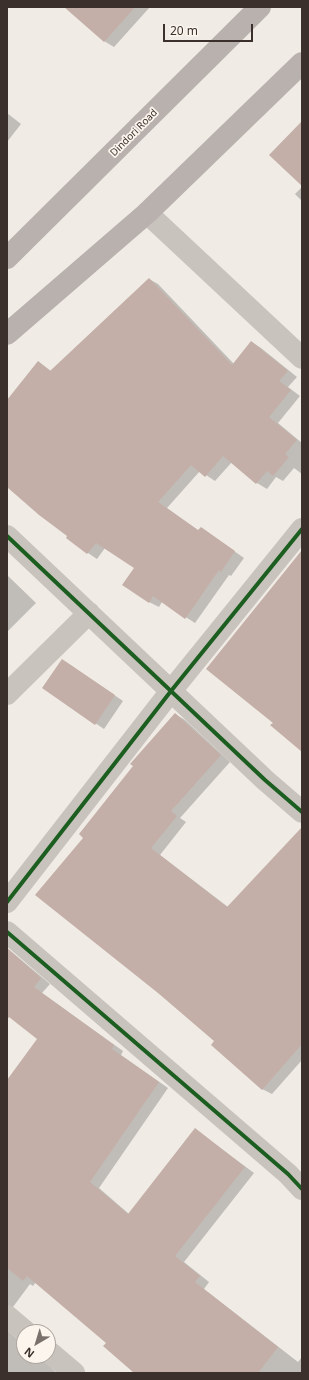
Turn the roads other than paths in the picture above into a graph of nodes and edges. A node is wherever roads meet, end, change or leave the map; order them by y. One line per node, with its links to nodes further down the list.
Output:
1 (260, 7): 4 (main road, Dindori Road)
2 (302, 63): 3 (main road)
3 (147, 213): 5 (main road); 6 (street)
4 (7, 258)
5 (7, 334)
6 (302, 358)
7 (302, 529): 10 (street)
8 (7, 536): 9 (street)
9 (89, 614): 10 (street); 11 (street)
10 (171, 691): 12 (street); 13 (street)
11 (7, 694)
12 (302, 812)
13 (7, 902)
14 (7, 932): 15 (street)
15 (302, 1189)
16 (7, 1316): 17 (street)
17 (16, 1324)
18 (56, 1358): 19 (street)
19 (74, 1373)

